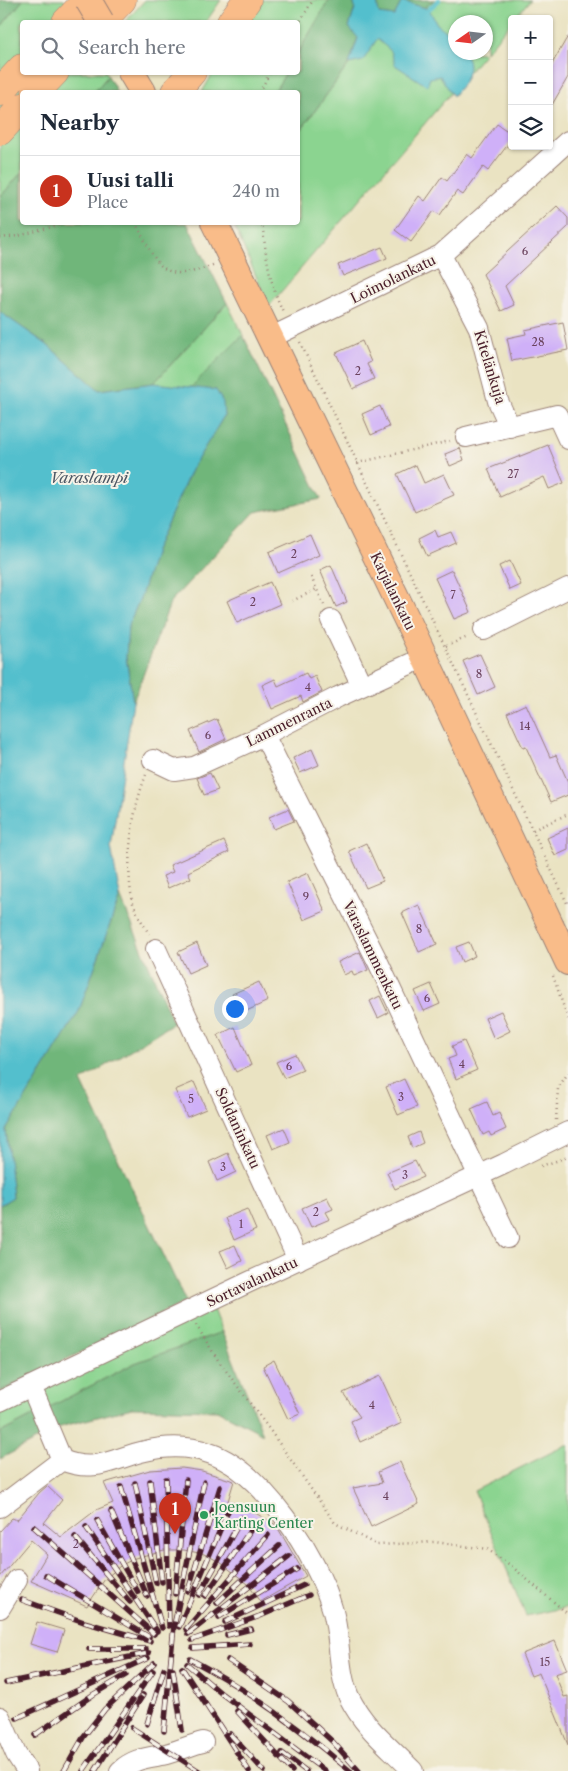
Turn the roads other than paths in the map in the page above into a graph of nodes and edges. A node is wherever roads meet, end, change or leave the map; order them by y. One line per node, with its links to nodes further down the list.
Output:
1 (87, 0): 4 (highway); 5 (main road, bridge)
2 (122, 0): 6 (highway)
3 (247, 0): 7 (highway)
4 (68, 20)
5 (100, 20)
6 (103, 20)
7 (232, 20)
8 (20, 70): 15 (highway)
9 (52, 75): 12 (highway)
10 (133, 75): 13 (main road)
11 (189, 75): 14 (highway)
12 (38, 90)
13 (142, 90)
14 (176, 90)
15 (0, 92)
16 (20, 109): 17 (highway)
17 (0, 131)
18 (568, 141): 20 (street, Loimolankatu)
19 (216, 225): 21 (main road, Karjalankatu)
20 (440, 255): 21 (street, Loimolankatu); 23 (street, Kitelänkuja)
21 (282, 332): 29 (main road, Karjalankatu)
22 (562, 412): 23 (street); 25 (street)
23 (510, 427): 24 (street)
24 (466, 437)
25 (568, 439)
26 (568, 588): 28 (street)
27 (331, 620): 30 (street)
28 (484, 630)
29 (435, 652): 30 (street, Lammenranta); 34 (main road, Karjalankatu)
30 (362, 686): 31 (street, Lammenranta)
31 (264, 735): 32 (street, Lammenranta); 36 (street, Varaslammenkatu)
32 (153, 760)
33 (156, 949): 38 (street, Soldaninkatu)
34 (568, 962)
35 (565, 1138): 36 (street, Sortavalankatu)
36 (480, 1175): 37 (street, Varaslammenkatu); 38 (street, Sortavalankatu)
37 (508, 1238)
38 (298, 1260): 39 (street, Sortavalankatu)
39 (31, 1386): 40 (street, Sortavalankatu); 41 (street)
40 (0, 1402)
41 (62, 1460): 42 (street); 49 (street)
42 (0, 1507)
43 (17, 1580): 44 (street)
44 (0, 1608)
45 (0, 1717): 47 (street)
46 (203, 1742): 48 (street)
47 (27, 1771)
48 (120, 1771)
49 (413, 1771)

